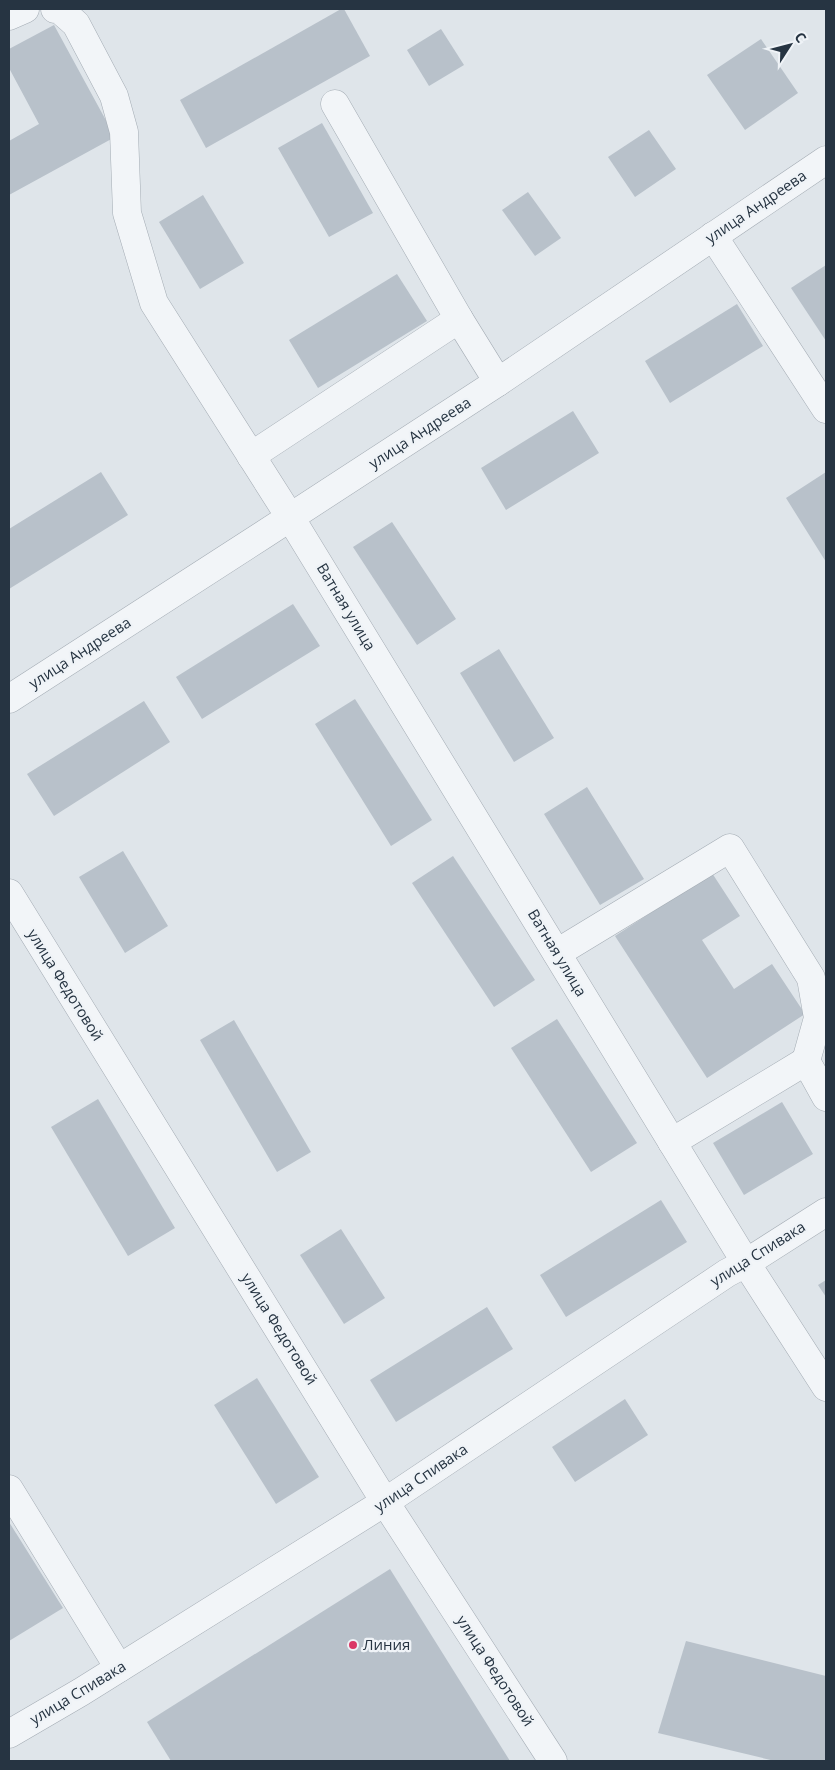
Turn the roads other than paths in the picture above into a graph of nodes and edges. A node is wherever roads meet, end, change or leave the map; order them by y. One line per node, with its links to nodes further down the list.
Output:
1 (25, 9): 3 (street)
2 (55, 9): 10 (street, Ватная улица)
3 (9, 16)
4 (335, 104): 7 (street)
5 (826, 160): 6 (street, улица Андреева)
6 (713, 236): 8 (street, улица Андреева); 9 (street)
7 (459, 320): 8 (street); 10 (street)
8 (498, 382): 11 (street, улица Андреева)
9 (826, 409)
10 (252, 456): 11 (street, Ватная улица)
11 (290, 517): 12 (street, улица Андреева); 14 (street, Ватная улица)
12 (9, 699)
13 (9, 894): 22 (street, улица Федотовой)
14 (556, 953): 15 (street); 17 (street, Ватная улица)
15 (806, 1061): 16 (street); 17 (street)
16 (826, 1097)
17 (672, 1142): 19 (street, Ватная улица)
18 (826, 1212): 19 (street, улица Спивака)
19 (746, 1263): 20 (street, Ватная улица); 22 (street, улица Спивака)
20 (826, 1387)
21 (9, 1488): 23 (street)
22 (385, 1502): 23 (street, улица Спивака); 25 (street, улица Федотовой)
23 (119, 1668): 24 (street, улица Спивака)
24 (9, 1734)
25 (553, 1761)

